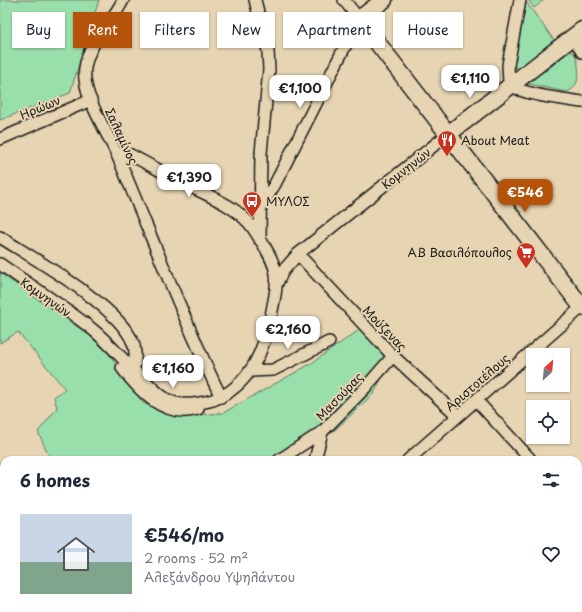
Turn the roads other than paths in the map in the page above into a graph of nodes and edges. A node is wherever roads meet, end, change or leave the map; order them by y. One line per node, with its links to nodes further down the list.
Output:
1 (123, 0): 13 (street, Σαλαμίνος)
2 (255, 0): 18 (street)
3 (344, 0): 6 (street)
4 (384, 0): 7 (street)
5 (520, 0): 12 (street)
6 (353, 12)
7 (368, 12)
8 (578, 34): 11 (street); 12 (street, Κομνηνών)
9 (344, 48): 18 (street)
10 (381, 48): 15 (street)
11 (582, 52)
12 (510, 86): 14 (street); 15 (street, Κομνηνών)
13 (91, 100): 16 (street, Ηρώων); 17 (street, Σαλαμίνος)
14 (582, 101)
15 (447, 135): 21 (street, Κομνηνών); 24 (street)
16 (0, 139)
17 (117, 154): 20 (street); 29 (street, Σαλαμίνος)
18 (259, 209): 20 (street)
19 (0, 237): 27 (street)
20 (260, 241): 23 (street)
21 (298, 254): 23 (street, Κομνηνών); 26 (street, Μούζενας)
22 (0, 264): 27 (street, Κομνηνών)
23 (276, 284): 28 (street, Κομνηνών)
24 (582, 307): 30 (street, Αριστοτέλους)
25 (329, 342): 28 (street)
26 (393, 356): 31 (street, Μούζενας); 32 (street, Μασούρας)
27 (128, 370): 29 (street, Κομνηνών)
28 (251, 371): 29 (street, Κομνηνών)
29 (221, 397)
30 (476, 400): 31 (street, Αριστοτέλους); 36 (street)
31 (458, 416): 35 (street, Αριστοτέλους)
32 (322, 432): 33 (street); 34 (street, Μασούρας)
33 (285, 456)
34 (316, 456)
35 (413, 456)
36 (527, 456)

